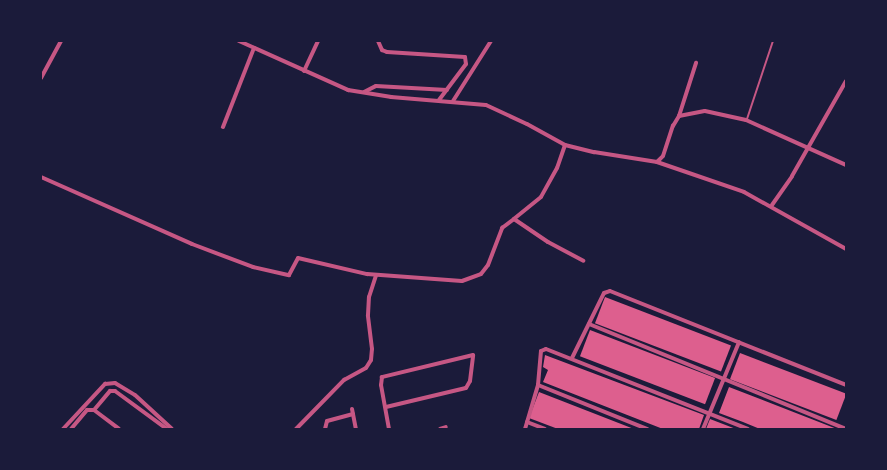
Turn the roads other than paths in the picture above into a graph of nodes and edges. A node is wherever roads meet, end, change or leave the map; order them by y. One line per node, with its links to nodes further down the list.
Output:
1 (61, 41): 10 (street)
2 (239, 41): 7 (street)
3 (318, 41): 9 (street)
4 (378, 41): 12 (street)
5 (491, 41): 15 (street)
6 (773, 41): 17 (lane)
7 (254, 48): 9 (street); 18 (street)
8 (696, 62): 16 (street)
9 (304, 71): 13 (street)
10 (41, 78)
11 (846, 81): 20 (street)
12 (446, 90): 13 (street); 14 (street)
13 (364, 92): 14 (street)
14 (439, 100): 15 (street)
15 (453, 101): 19 (street)
16 (679, 116): 17 (street); 21 (street)
17 (746, 120): 20 (street)
18 (223, 127)
19 (565, 145): 21 (street); 25 (street)
20 (808, 147): 22 (street); 24 (street)
21 (657, 162): 24 (street)
22 (846, 165)
23 (41, 177): 28 (street)
24 (772, 205): 26 (street)
25 (514, 219): 27 (street); 28 (street)
26 (846, 248)
27 (583, 261)
28 (376, 275): 45 (street)
29 (589, 324): 30 (street); 31 (street); 32 (street)
30 (740, 342): 32 (street); 34 (street)
31 (572, 358): 33 (street); 37 (street)
32 (724, 380): 37 (street); 55 (street)
33 (538, 385): 38 (street); 52 (street)
34 (846, 385)
35 (386, 407): 35 (street); 48 (street)
36 (94, 410): 41 (street); 42 (street); 43 (street)
37 (709, 414): 53 (street); 54 (street)
38 (527, 422): 50 (street); 51 (street)
39 (446, 427): 49 (street)
40 (63, 429): 44 (street)
41 (70, 429)
42 (119, 429)
43 (167, 429)
44 (172, 429)
45 (296, 429)
46 (325, 429): 47 (street)
47 (356, 429)
48 (389, 429)
49 (440, 429)
50 (525, 429)
51 (545, 429)
52 (647, 429)
53 (703, 429)
54 (748, 429)
55 (846, 429)

